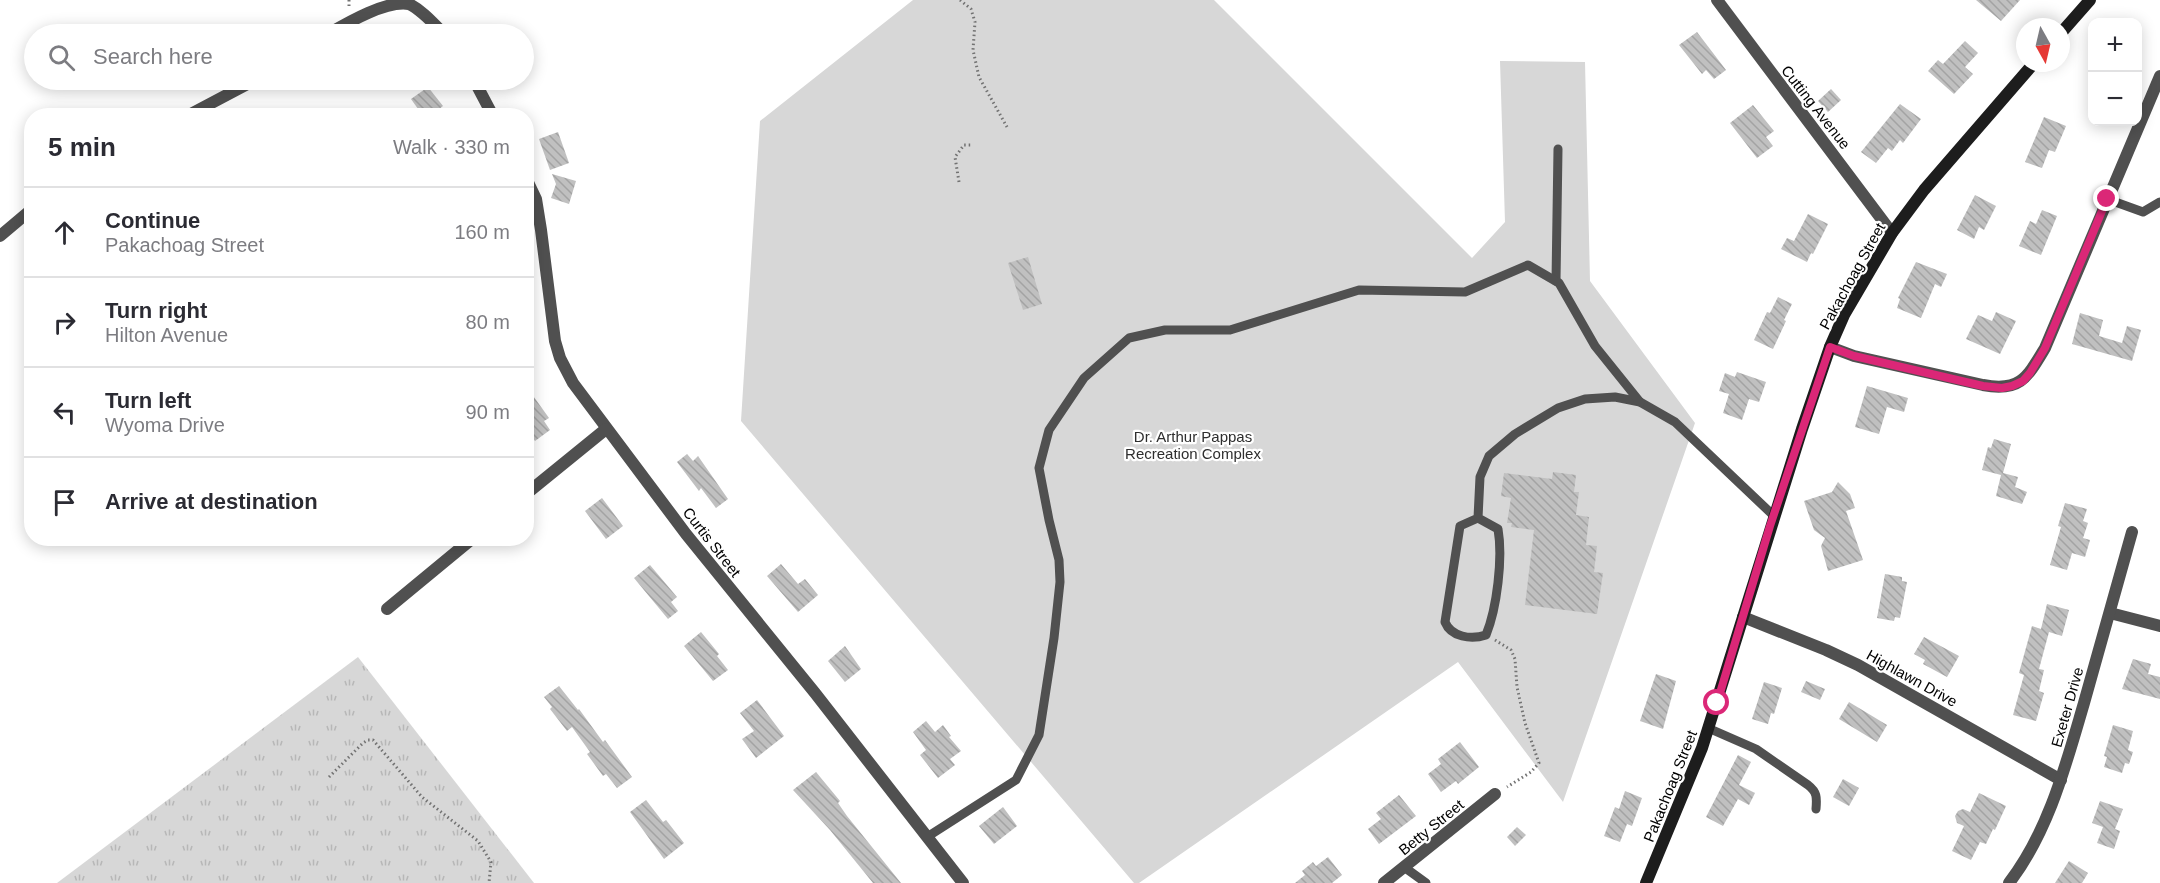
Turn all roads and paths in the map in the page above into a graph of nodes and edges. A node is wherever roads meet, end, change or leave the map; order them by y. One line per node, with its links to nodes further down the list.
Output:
1 (960, 0): 13 (path)
2 (1717, 0): 21 (street, Cutting Avenue)
3 (2090, 0): 4 (street)
4 (2070, 23)
5 (346, 24): 6 (street)
6 (433, 24)
7 (2026, 72): 21 (street, Pakachoag Street)
8 (2160, 76): 18 (street)
9 (236, 90): 11 (street)
10 (479, 90): 12 (street)
11 (203, 108)
12 (489, 108)
13 (1007, 127)
14 (973, 145): 16 (path)
15 (1558, 149): 23 (lane)
16 (959, 182)
17 (534, 195): 26 (street, Curtis Street)
18 (2107, 199): 19 (lane); 24 (street)
19 (2160, 202)
20 (24, 216): 22 (street)
21 (1892, 233): 24 (street, Pakachoag Street)
22 (0, 236)
23 (1556, 281): 25 (lane); 42 (lane)
24 (1830, 347): 28 (street, Pakachoag Street)
25 (1640, 402): 28 (lane); 29 (lane)
26 (606, 429): 27 (street); 42 (street, Curtis Street)
27 (534, 488)
28 (1774, 516): 34 (street, Pakachoag Street)
29 (1478, 518): 36 (lane); 36 (lane)
30 (2132, 532): 33 (street, Exeter Drive)
31 (463, 546): 32 (street)
32 (387, 609)
33 (2110, 613): 35 (street); 39 (street, Exeter Drive)
34 (1743, 617): 37 (street, Pakachoag Street); 39 (street, Highlawn Drive)
35 (2160, 626)
36 (1486, 635): 40 (path)
37 (1708, 728): 41 (lane); 48 (street, Pakachoag Street)
38 (329, 777): 44 (path)
39 (2061, 780): 49 (street, Exeter Drive)
40 (1495, 794): 43 (street, Betty Street)
41 (1816, 809)
42 (927, 837): 45 (street, Curtis Street)
43 (1404, 867): 46 (street, Betty Street); 47 (lane)
44 (489, 883)
45 (963, 883)
46 (1384, 883)
47 (1426, 883)
48 (1646, 883)
49 (2009, 883)

